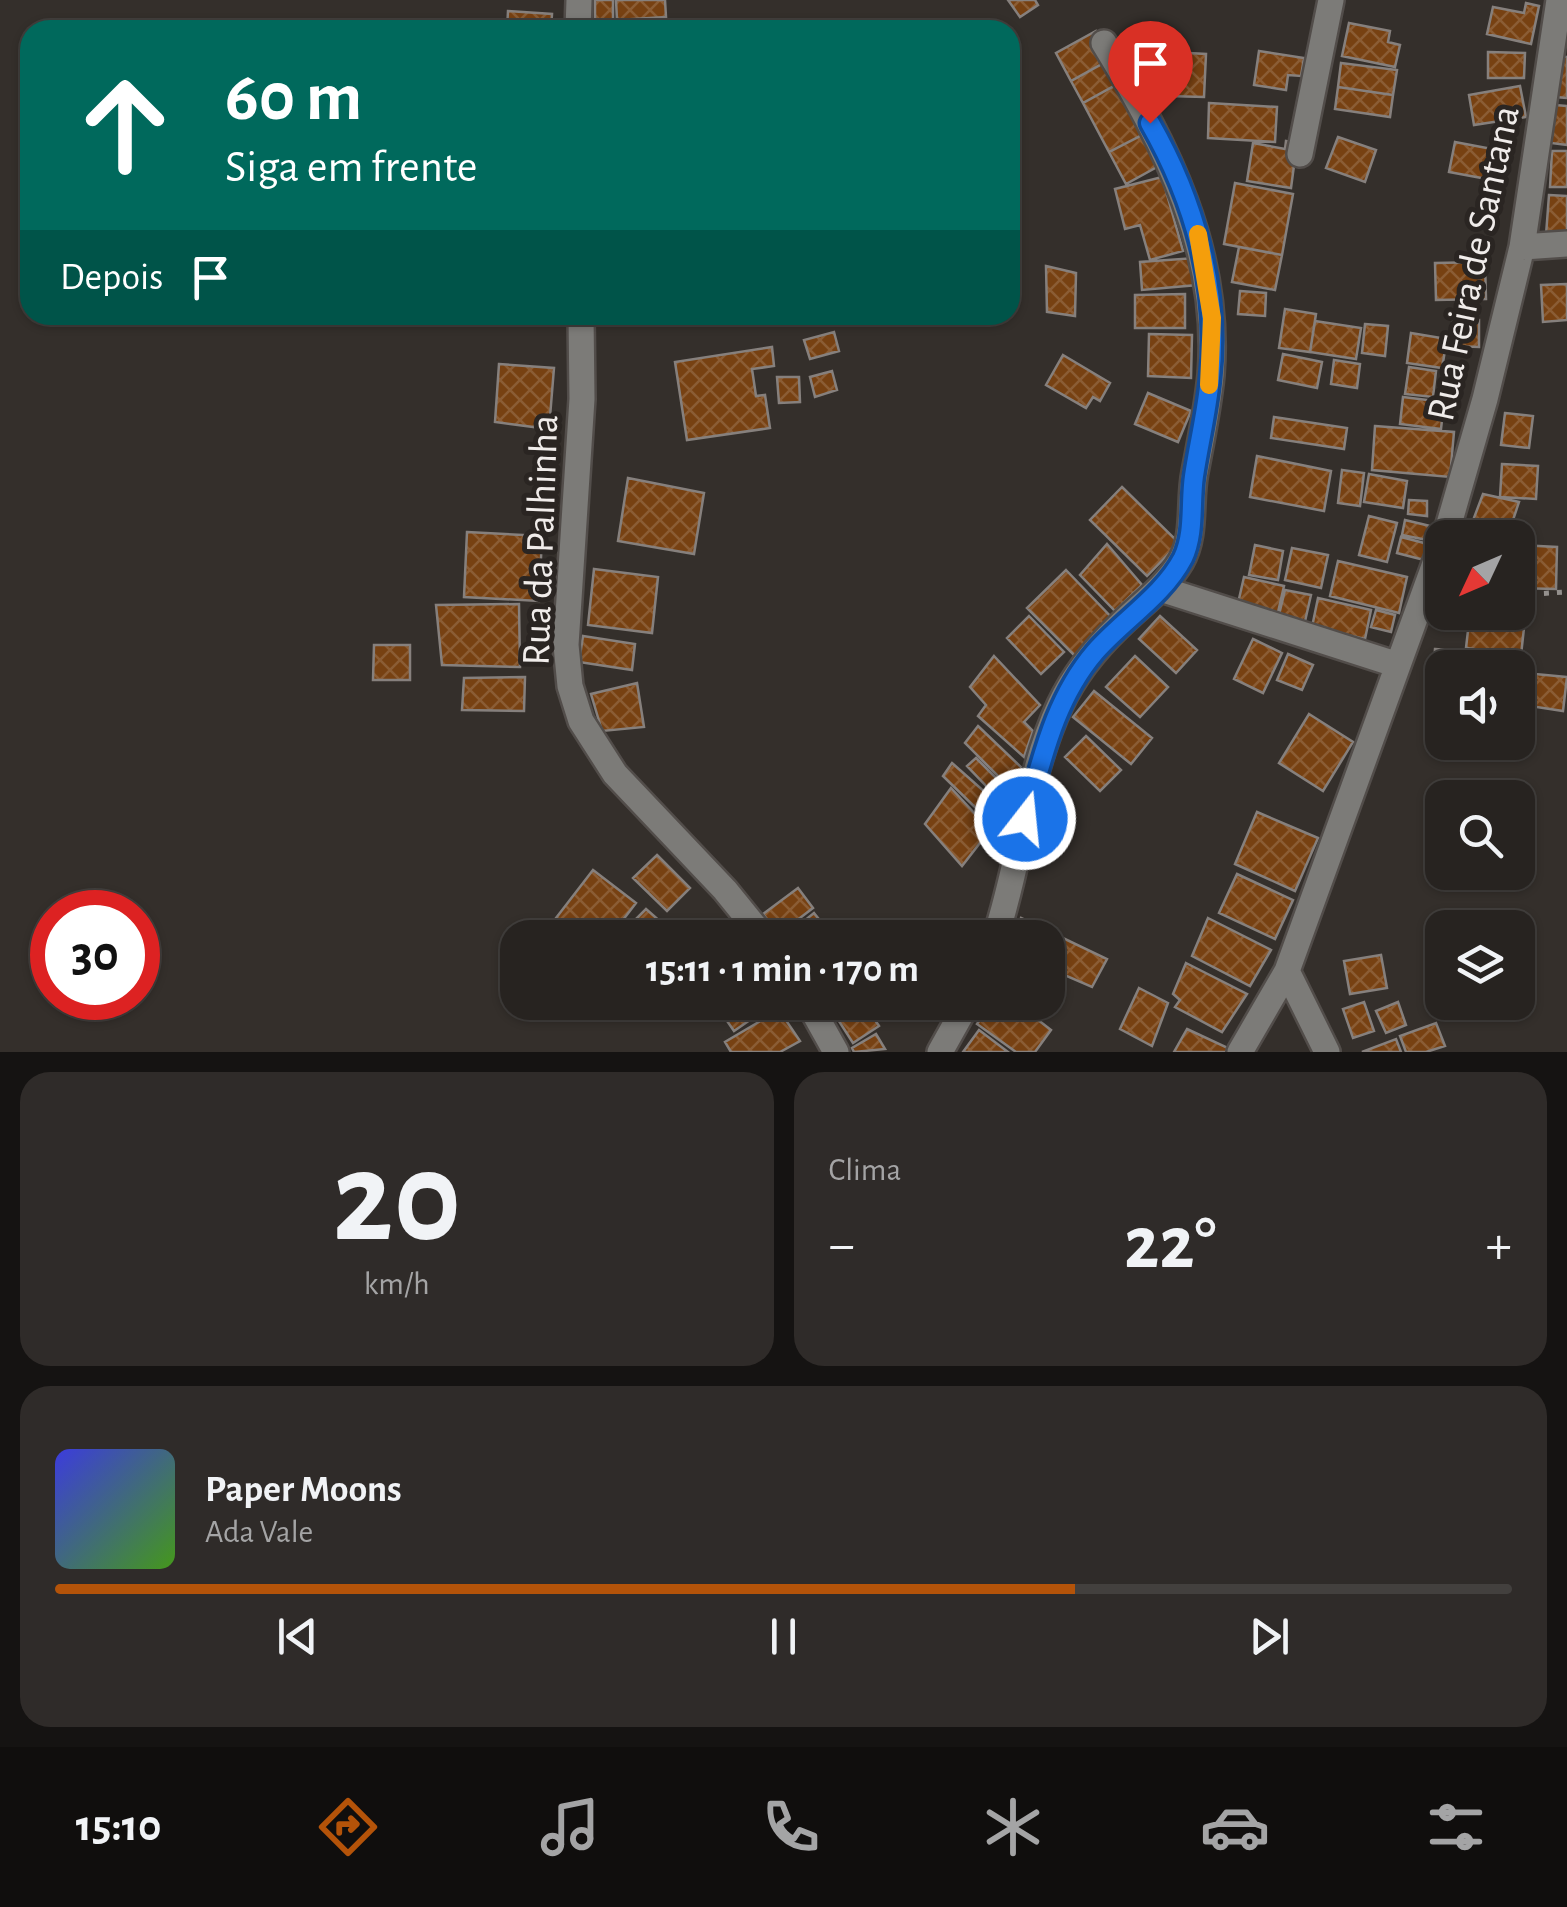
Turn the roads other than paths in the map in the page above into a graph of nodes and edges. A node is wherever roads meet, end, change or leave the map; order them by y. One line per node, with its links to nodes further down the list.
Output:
1 (1331, 0): 4 (street)
2 (1558, 0): 6 (street, Rua Feira de Santana)
3 (1104, 43): 9 (street)
4 (1300, 154)
5 (1567, 244): 6 (street)
6 (1522, 246): 8 (street, Rua Feira de Santana)
7 (581, 325): 12 (street, Rua da Palhinha)
8 (1450, 520)
9 (1161, 589): 11 (street); 13 (street)
10 (1425, 593): 11 (street, Rua Feira de Santana)
11 (1398, 666): 14 (street, Rua Feira de Santana)
12 (750, 920)
13 (1000, 920)
14 (1287, 971): 19 (street, Rua Feira de Santana); 20 (street)
15 (818, 1020): 17 (street)
16 (958, 1020): 18 (street)
17 (836, 1052)
18 (940, 1052)
19 (1240, 1052)
20 (1327, 1052)

